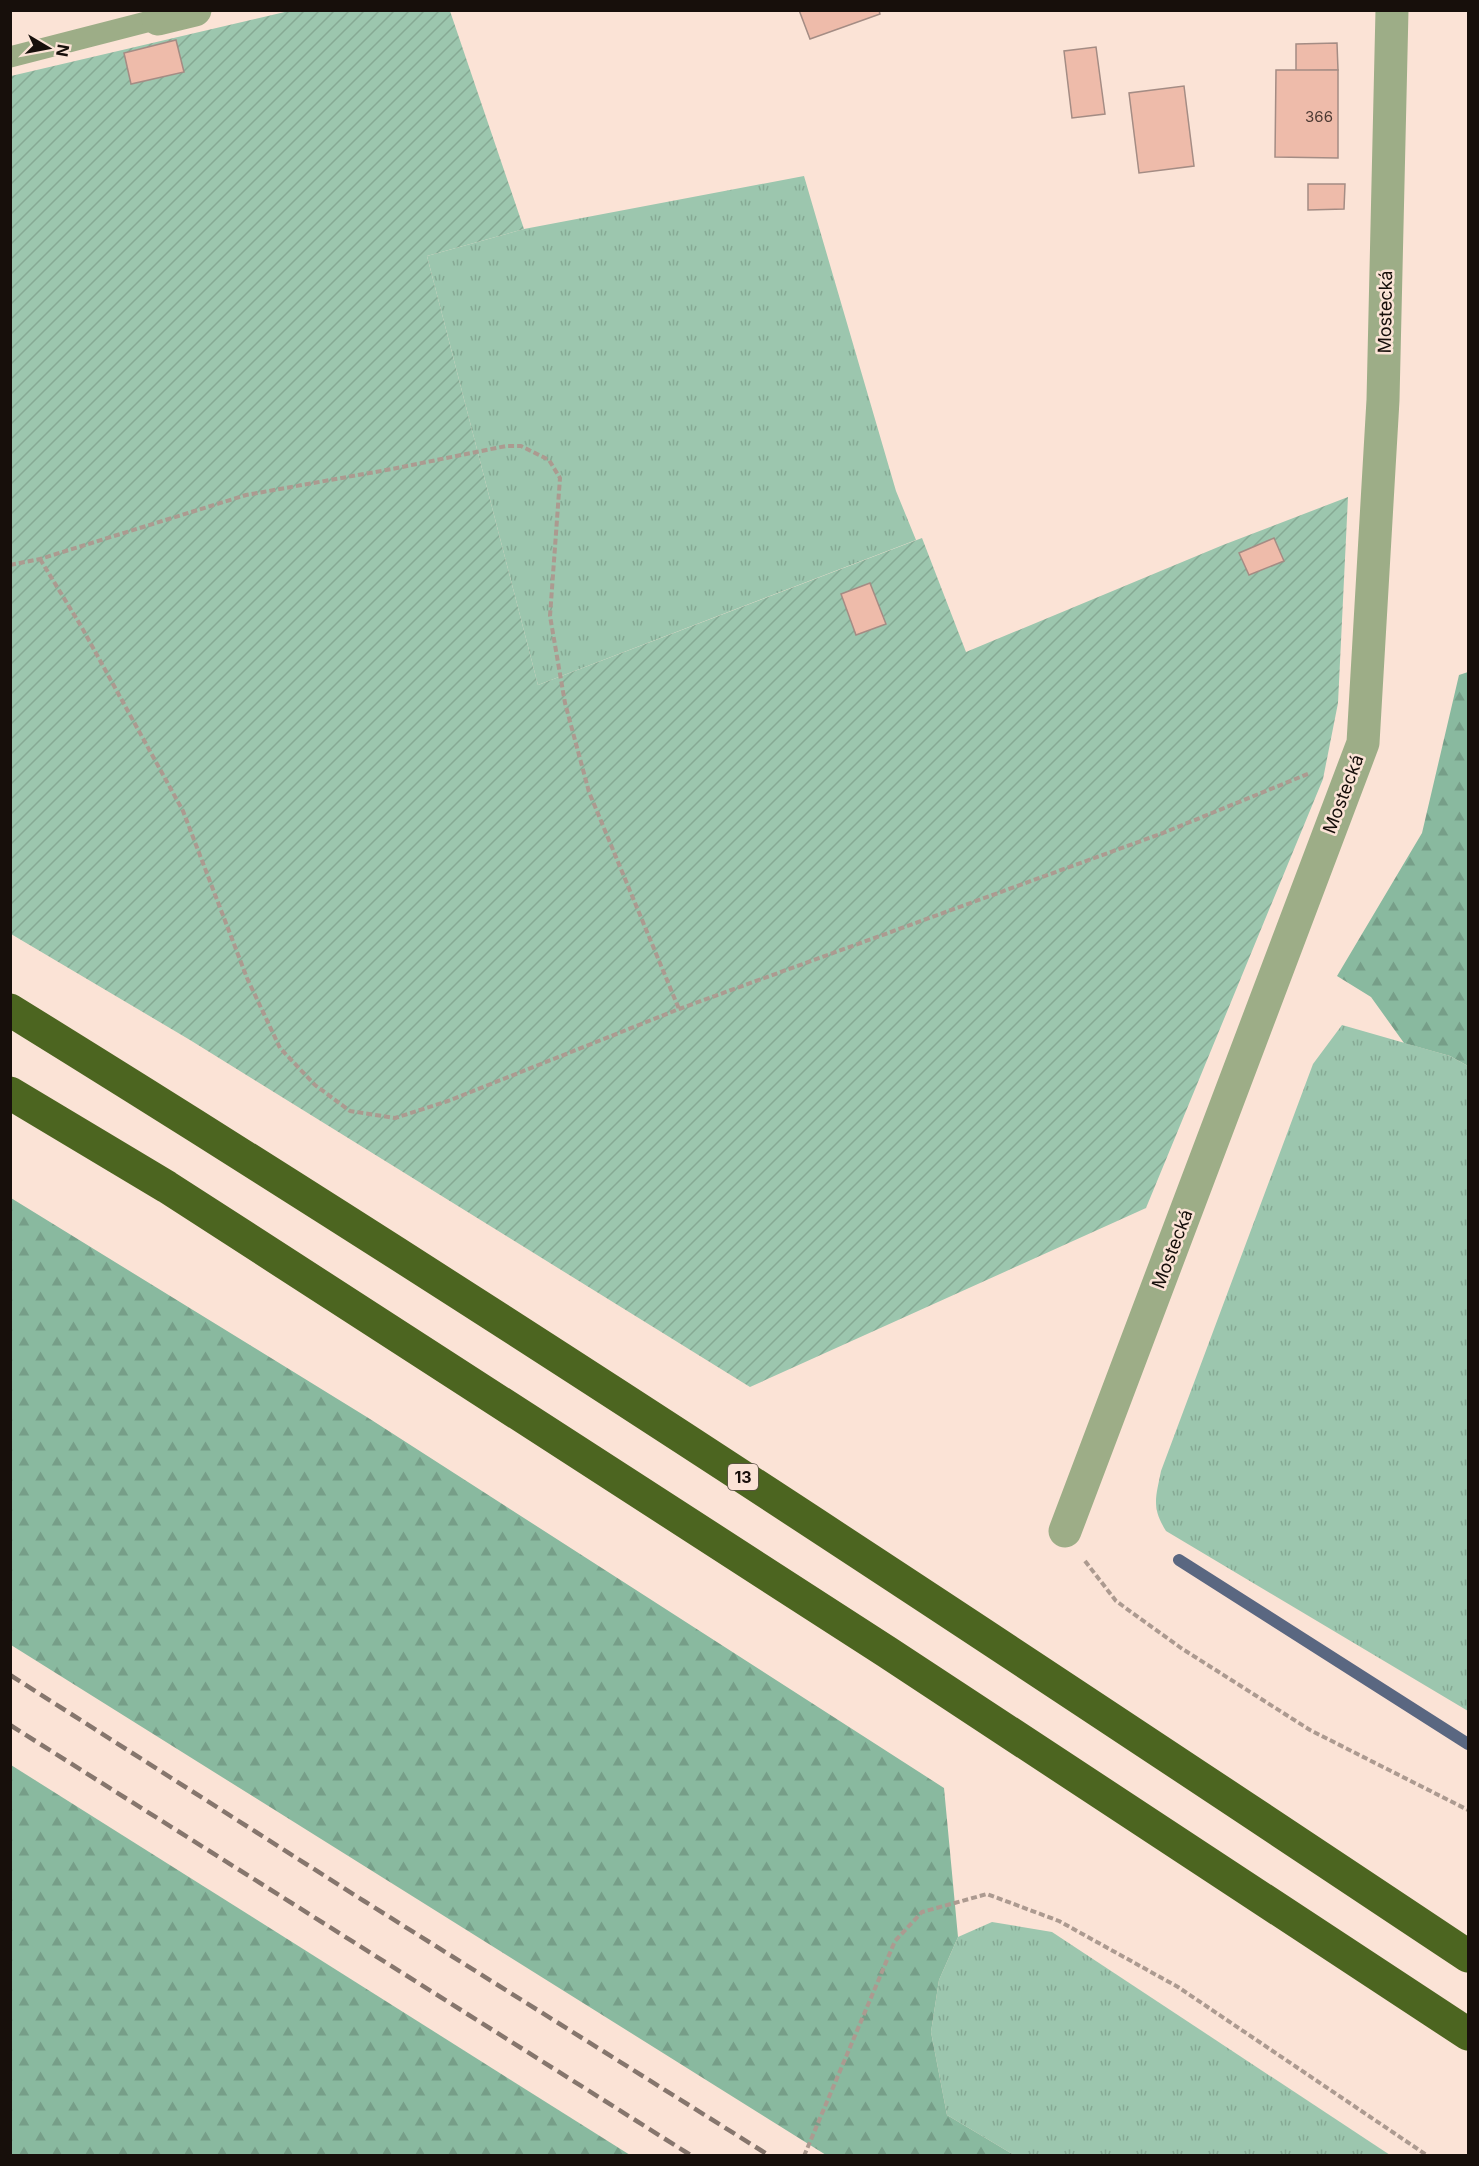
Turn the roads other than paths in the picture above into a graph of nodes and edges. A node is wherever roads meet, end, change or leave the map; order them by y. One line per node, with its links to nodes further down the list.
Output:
1 (195, 10): 3 (street)
2 (1392, 10): 7 (street, Mostecká)
3 (157, 15): 4 (lane)
4 (10, 57)
5 (10, 1010): 8 (highway, 13)
6 (10, 1093): 9 (highway)
7 (1065, 1531)
8 (1468, 1956)
9 (1468, 2034)

